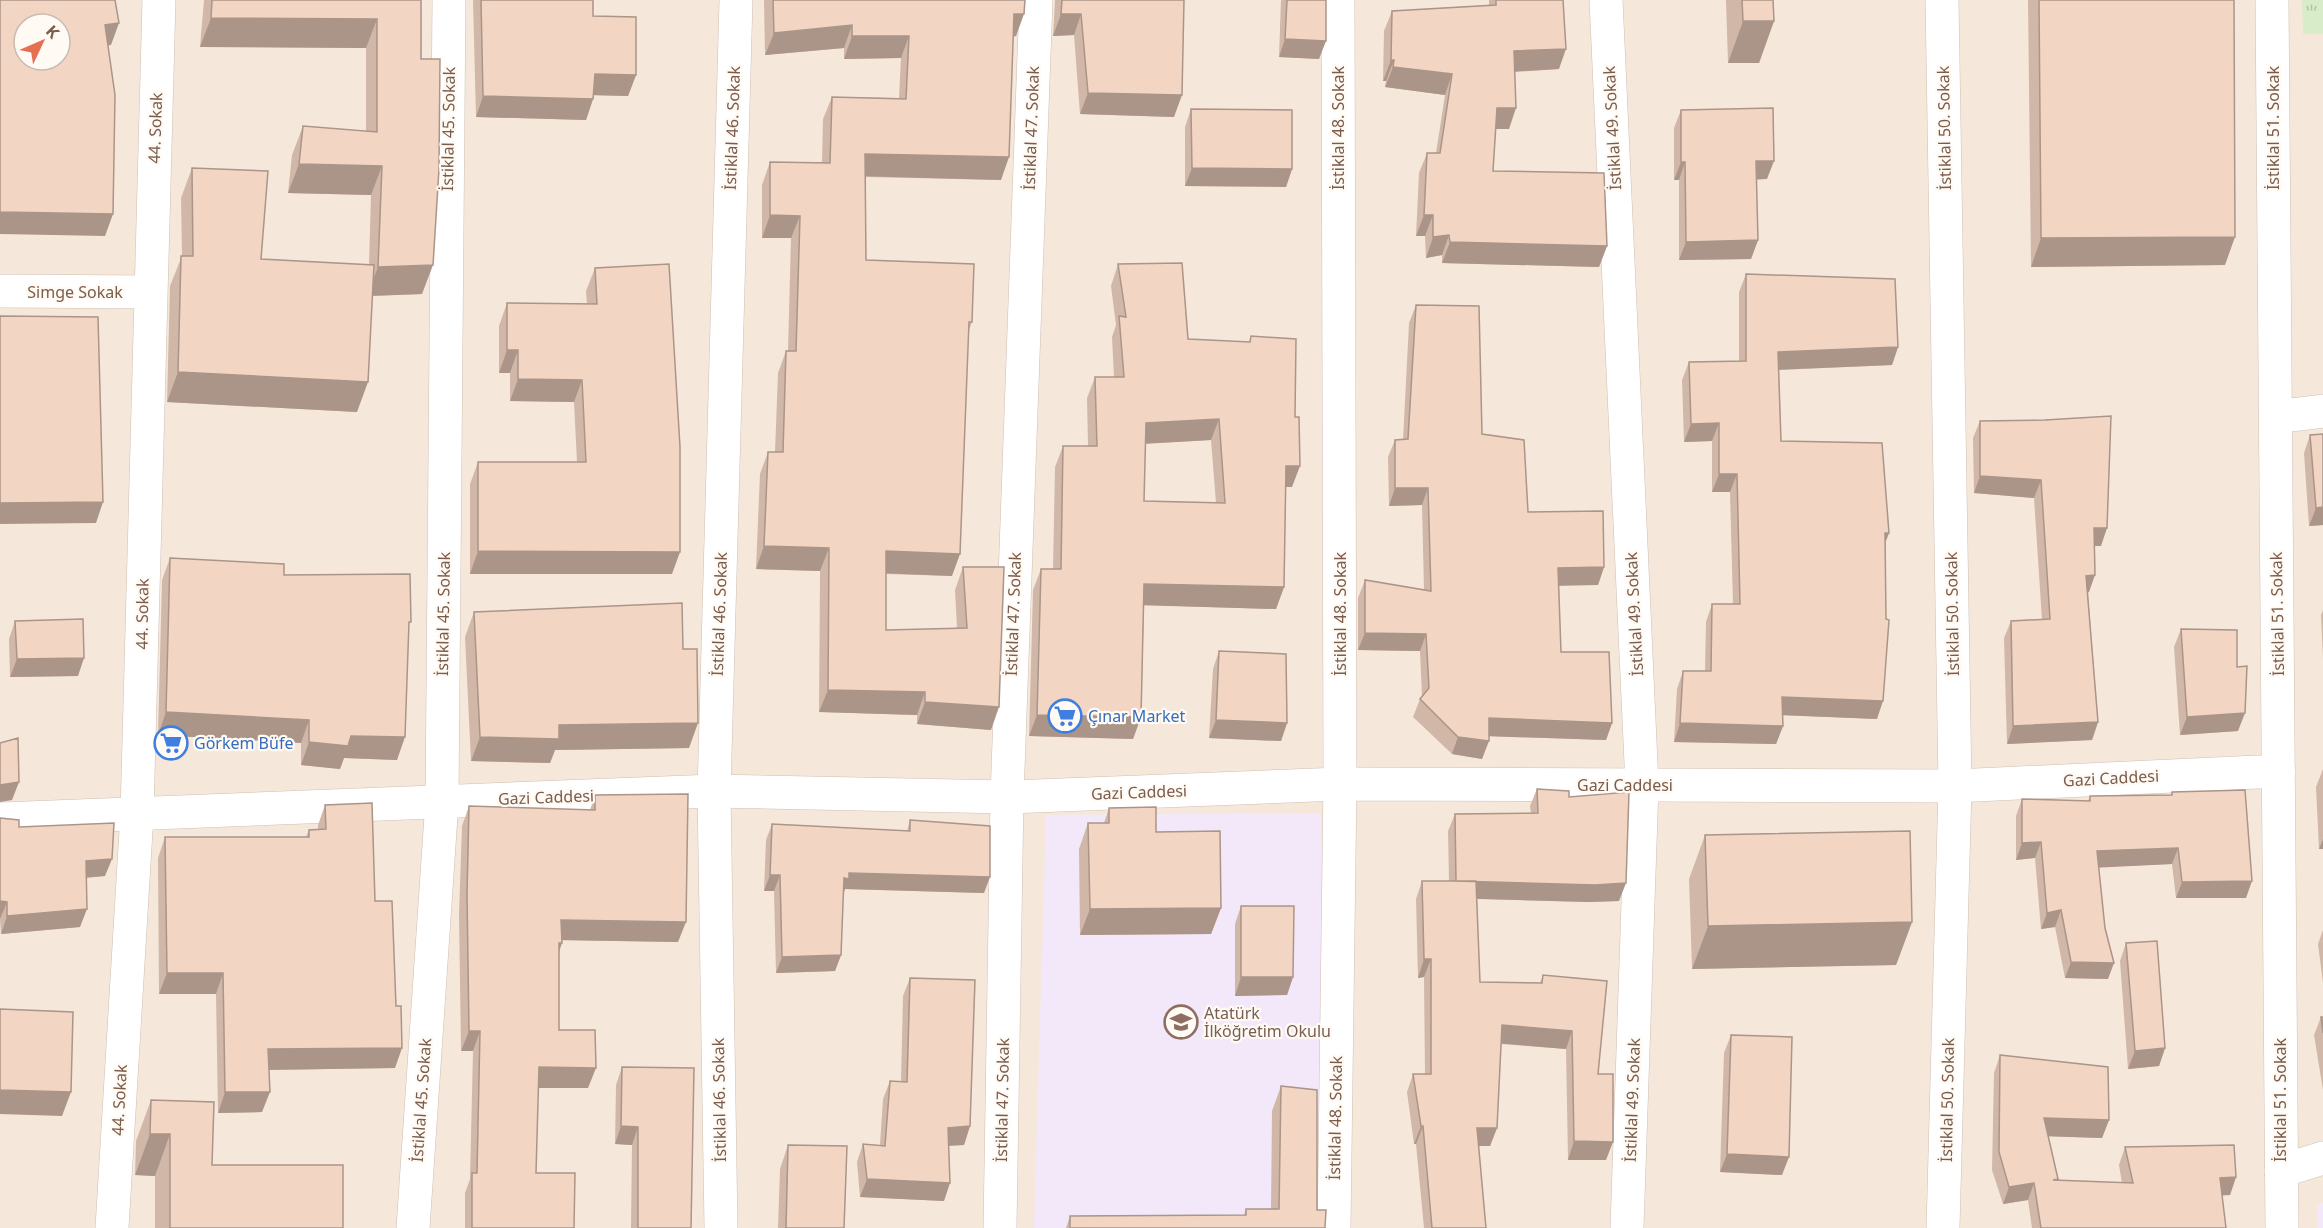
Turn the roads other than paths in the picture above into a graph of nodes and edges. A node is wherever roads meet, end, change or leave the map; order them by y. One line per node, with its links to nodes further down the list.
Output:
1 (159, 0): 10 (street, 44. Sokak)
2 (449, 0): 19 (street, İstiklal 45. Sokak)
3 (736, 0): 17 (street, İstiklal 46. Sokak)
4 (1036, 0): 18 (street, İstiklal 47. Sokak)
5 (1338, 0): 14 (street, İstiklal 48. Sokak)
6 (1606, 0): 15 (street, İstiklal 49. Sokak)
7 (1942, 0): 16 (street, İstiklal 50. Sokak)
8 (2272, 0): 12 (street, İstiklal 51. Sokak)
9 (0, 291): 10 (street, Simge Sokak)
10 (150, 292): 20 (street, 44. Sokak)
11 (2323, 411): 12 (street)
12 (2276, 417): 13 (street, İstiklal 51. Sokak)
13 (2279, 771): 16 (street, Gazi Caddesi); 23 (street, İstiklal 51. Sokak)
14 (1340, 784): 15 (street, Gazi Caddesi); 18 (street, Gazi Caddesi); 28 (street, İstiklal 48. Sokak)
15 (1642, 785): 16 (street, Gazi Caddesi); 29 (street, İstiklal 49. Sokak)
16 (1954, 786): 30 (street, İstiklal 50. Sokak)
17 (714, 791): 18 (street, Gazi Caddesi); 19 (street, Gazi Caddesi); 26 (street, İstiklal 46. Sokak)
18 (1006, 797): 27 (street, İstiklal 47. Sokak)
19 (442, 801): 20 (street, Gazi Caddesi); 25 (street, İstiklal 45. Sokak)
20 (137, 814): 21 (street, Gazi Caddesi); 24 (street, 44. Sokak)
21 (0, 819)
22 (2323, 1158): 23 (street)
23 (2281, 1171): 31 (street, İstiklal 51. Sokak)
24 (112, 1228)
25 (413, 1228)
26 (721, 1228)
27 (1000, 1228)
28 (1334, 1228)
29 (1628, 1228)
30 (1943, 1228)
31 (2282, 1228)

